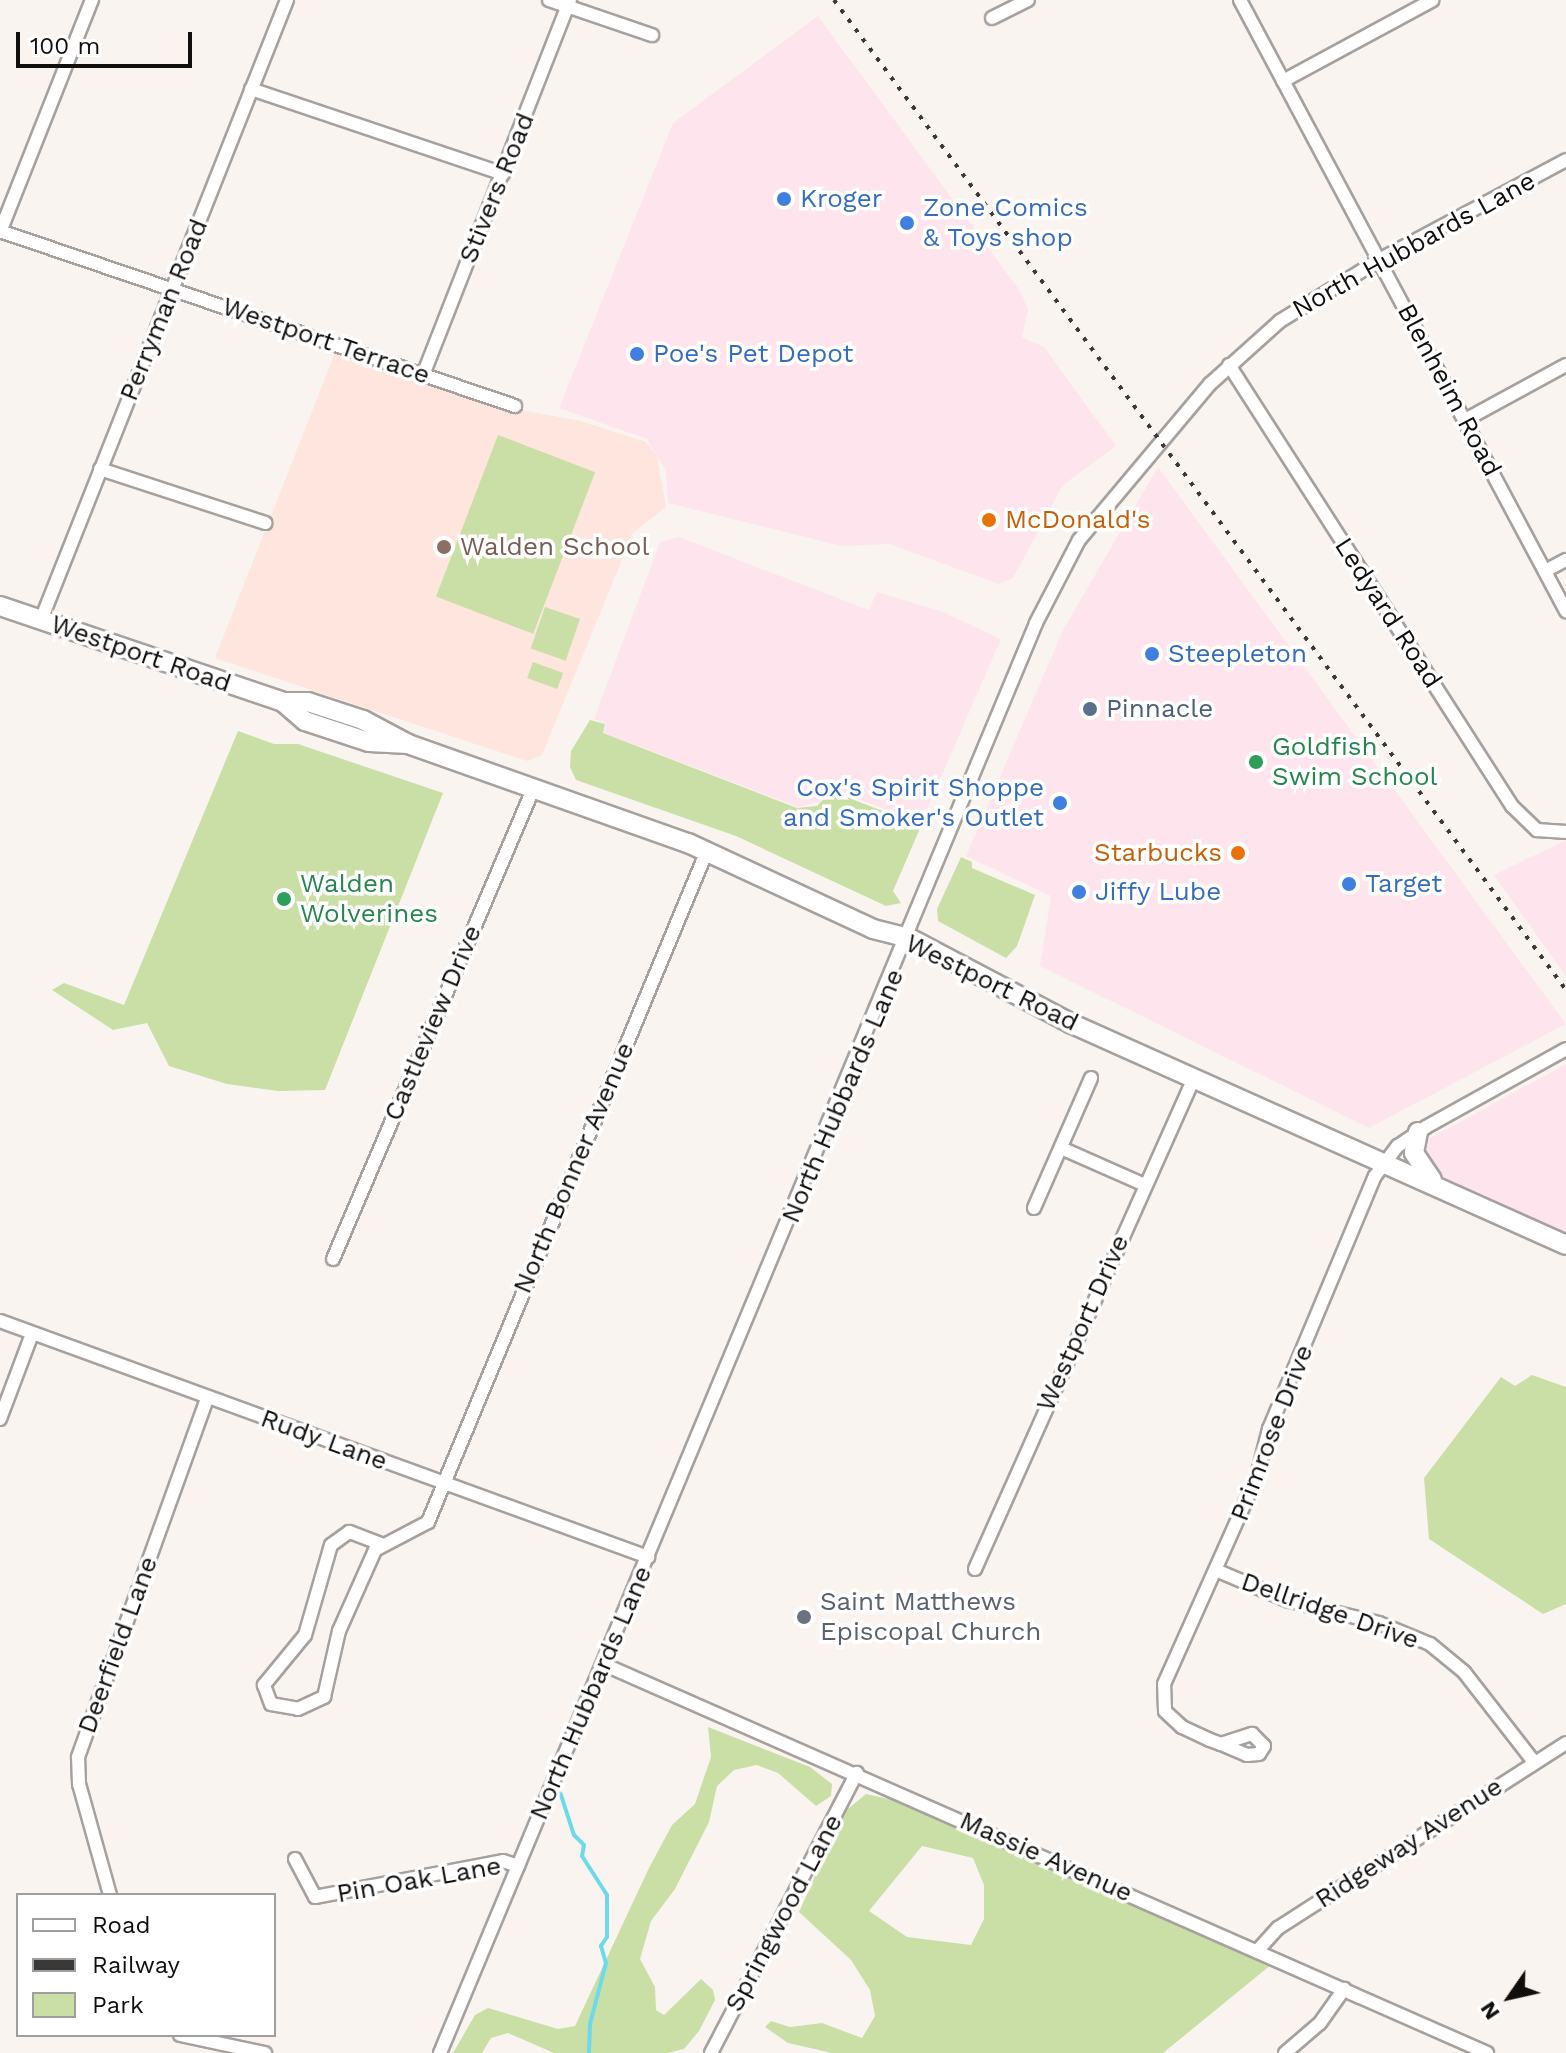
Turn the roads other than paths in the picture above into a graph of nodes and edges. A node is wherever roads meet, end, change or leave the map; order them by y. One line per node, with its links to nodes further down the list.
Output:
1 (92, 0): 14 (street)
2 (287, 0): 11 (street, Perryman Road)
3 (549, 0): 7 (street)
4 (1028, 0): 8 (street)
5 (1240, 0): 10 (street, Blenheim Road)
6 (1433, 0): 10 (street)
7 (569, 3): 9 (street); 13 (street, Stivers Road)
8 (992, 18)
9 (652, 35)
10 (1283, 81): 15 (street, Blenheim Road)
11 (251, 89): 13 (street); 16 (street, Perryman Road)
12 (1566, 160): 15 (street, North Hubbards Lane)
13 (503, 174): 19 (street, Stivers Road)
14 (0, 231): 16 (street, Westport Terrace)
15 (1379, 260): 17 (street, North Hubbards Lane); 21 (street, Blenheim Road)
16 (171, 289): 19 (street, Westport Terrace); 22 (street, Perryman Road)
17 (1229, 365): 30 (street, Ledyard Road); 32 (street, North Hubbards Lane)
18 (1566, 365): 21 (street)
19 (423, 375): 20 (street, Westport Terrace)
20 (515, 406)
21 (1465, 420): 25 (street, Blenheim Road)
22 (100, 469): 23 (street); 28 (street, Perryman Road)
23 (265, 523)
24 (1566, 560): 25 (street)
25 (1545, 571): 27 (street, Blenheim Road)
26 (0, 606): 28 (main road, Westport Road)
27 (1566, 611)
28 (41, 620): 29 (main road, Westport Road)
29 (534, 787): 31 (main road, Westport Road); 43 (street, Castleview Drive)
30 (1566, 832)
31 (706, 853): 32 (main road, Westport Road); 48 (street, North Bonner Avenue)
32 (909, 938): 35 (main road, Westport Road); 50 (street, North Hubbards Lane)
33 (1566, 1049): 36 (street)
34 (1091, 1078): 37 (street)
35 (1194, 1078): 38 (main road, Westport Road); 40 (street, Westport Drive)
36 (1418, 1132): 38 (street); 39 (main road)
37 (1061, 1148): 40 (street); 41 (street)
38 (1386, 1160): 39 (main road, Westport Road); 52 (street, Primrose Drive)
39 (1434, 1182): 42 (main road, Westport Road)
40 (1145, 1185): 51 (street, Westport Drive)
41 (1034, 1208)
42 (1566, 1245)
43 (333, 1259)
44 (0, 1321): 45 (street, Rudy Lane)
45 (32, 1334): 46 (street, Rudy Lane); 47 (street)
46 (207, 1398): 48 (street, Rudy Lane); 60 (street, Deerfield Lane)
47 (0, 1419)
48 (442, 1483): 49 (street, North Bonner Avenue); 50 (street, Rudy Lane)
49 (381, 1544): 49 (street)
50 (648, 1557): 53 (street, North Hubbards Lane)
51 (975, 1569)
52 (1218, 1571): 55 (street, Primrose Drive); 56 (street, Dellridge Drive)
53 (603, 1664): 57 (street, Massie Avenue); 59 (street, North Hubbards Lane)
54 (1566, 1743): 56 (street, Ridgeway Avenue)
55 (1221, 1744)
56 (1534, 1762): 61 (street, Ridgeway Avenue)
57 (857, 1773): 61 (street, Massie Avenue); 66 (street, Springwood Lane)
58 (295, 1859): 59 (street, Pin Oak Lane)
59 (518, 1866): 65 (street, North Hubbards Lane)
60 (109, 1893)
61 (1258, 1950): 62 (street, Massie Avenue)
62 (1344, 1989): 67 (street); 68 (street, Massie Avenue)
63 (189, 2037): 64 (street)
64 (265, 2053)
65 (440, 2053)
66 (711, 2053)
67 (1285, 2053)
68 (1487, 2053)

